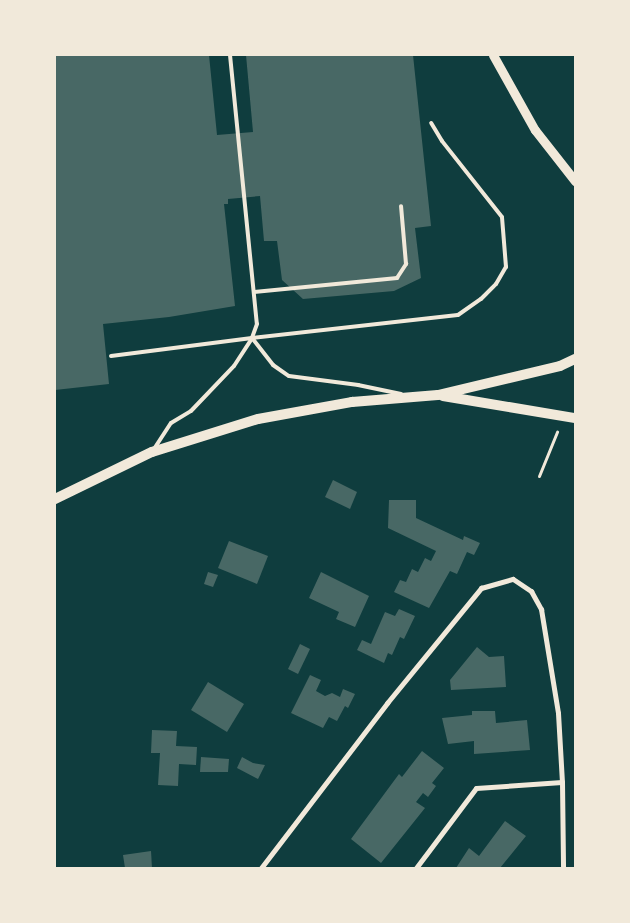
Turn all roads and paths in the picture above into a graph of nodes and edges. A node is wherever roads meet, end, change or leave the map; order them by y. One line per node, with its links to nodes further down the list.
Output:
1 (230, 55): 6 (lane)
2 (493, 55): 4 (street)
3 (432, 123): 7 (lane)
4 (575, 180)
5 (401, 206): 6 (lane)
6 (254, 292): 7 (lane)
7 (252, 338): 8 (lane); 11 (lane); 14 (lane)
8 (111, 356)
9 (575, 359): 10 (main road)
10 (438, 395): 11 (main road); 12 (main road)
11 (413, 397): 14 (main road)
12 (564, 415): 13 (main road); 15 (path)
13 (575, 418)
14 (152, 452): 16 (main road)
15 (539, 476)
16 (55, 499)
17 (562, 782): 18 (street); 19 (street); 20 (street)
18 (261, 868)
19 (416, 868)
20 (563, 868)

